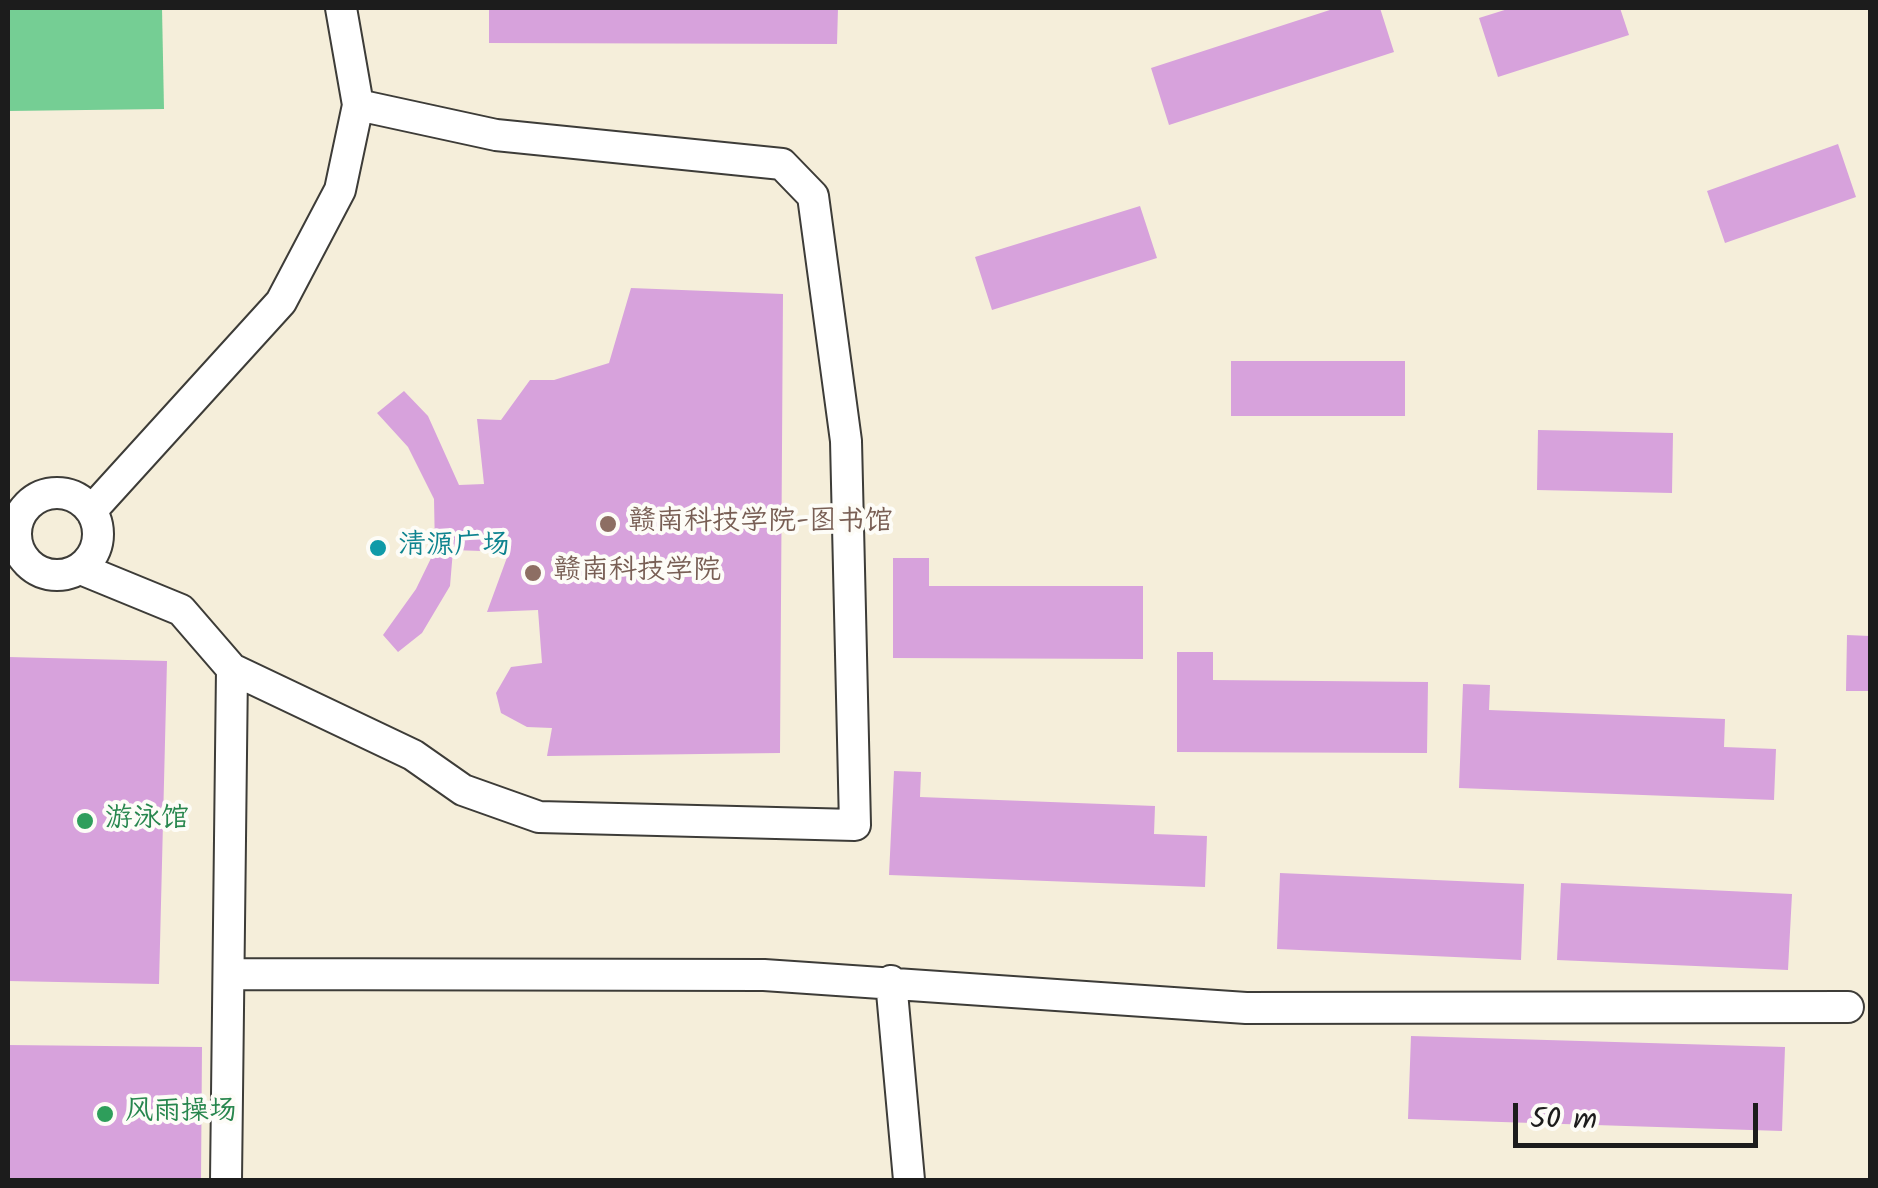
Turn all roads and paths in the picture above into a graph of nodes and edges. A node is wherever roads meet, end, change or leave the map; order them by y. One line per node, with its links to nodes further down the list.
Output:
1 (341, 8): 2 (street)
2 (358, 105): 3 (street); 6 (street)
3 (92, 510): 4 (street); 5 (street)
4 (12, 541): 5 (street)
5 (81, 569): 6 (street)
6 (232, 669): 7 (street)
7 (229, 974): 8 (street); 10 (street)
8 (890, 981): 9 (street); 11 (street)
9 (1848, 1007)
10 (226, 1180)
11 (909, 1180)

